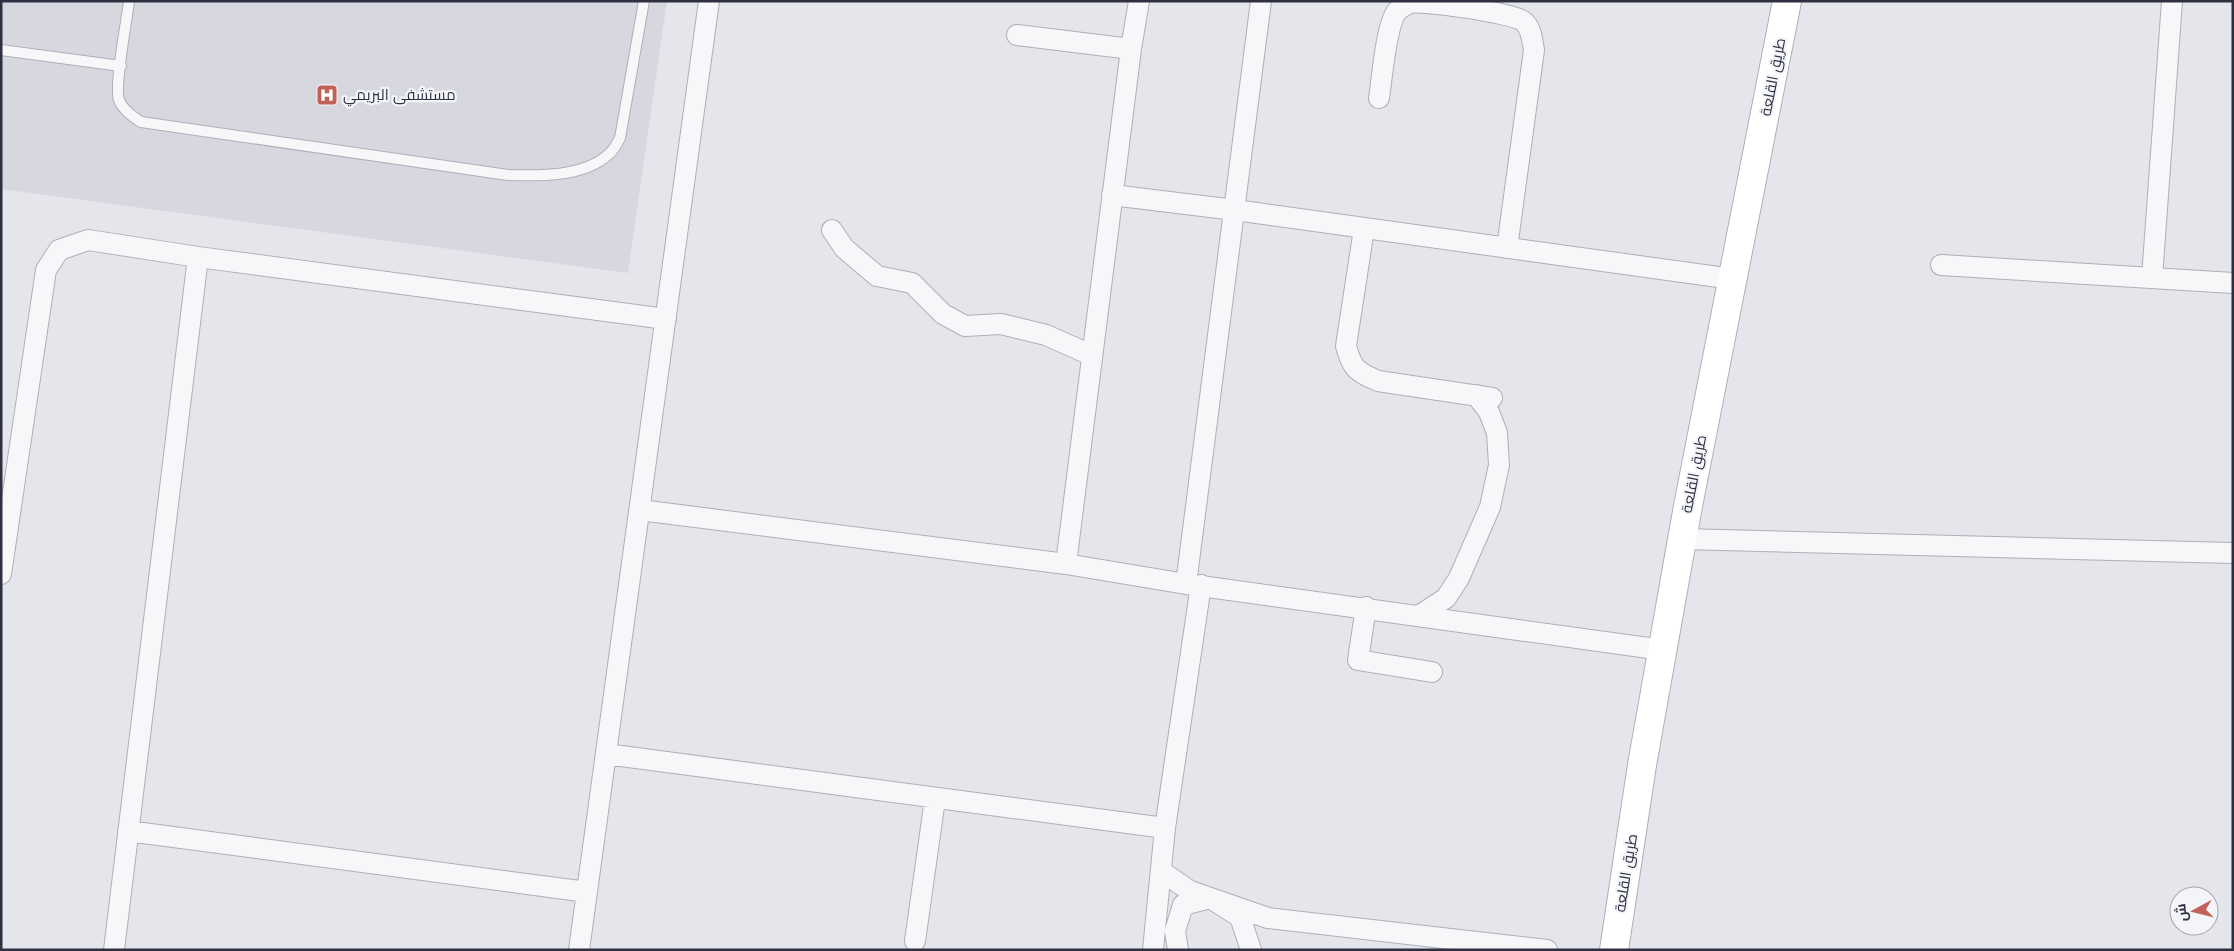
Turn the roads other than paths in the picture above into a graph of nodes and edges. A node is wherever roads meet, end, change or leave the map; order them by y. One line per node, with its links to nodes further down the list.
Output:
1 (129, 1): 12 (lane)
2 (644, 1): 12 (lane)
3 (709, 1): 24 (street)
4 (1139, 1): 10 (street)
5 (1261, 1): 15 (street)
6 (1787, 1): 21 (street, طريق القلعة)
7 (2172, 1): 22 (street)
8 (1472, 5): 13 (street); 18 (street)
9 (1017, 34): 10 (street)
10 (1131, 49): 14 (street)
11 (1, 50): 12 (lane)
12 (121, 66)
13 (1379, 98)
14 (1112, 195): 15 (street); 25 (street)
15 (1235, 210): 16 (street); 31 (street)
16 (1364, 229): 18 (street); 33 (street)
17 (832, 230): 25 (street)
18 (1507, 248): 21 (street)
19 (198, 257): 24 (street); 30 (street); 39 (street)
20 (1941, 266): 22 (street)
21 (1733, 278): 27 (street, طريق القلعة)
22 (2152, 278): 23 (street)
23 (2233, 284)
24 (666, 319): 26 (street)
25 (1091, 355): 29 (street)
26 (640, 510): 29 (street); 36 (street)
27 (1682, 539): 28 (street); 34 (street, طريق القلعة)
28 (2233, 553)
29 (1066, 564): 31 (street)
30 (1, 574)
31 (1193, 584): 32 (street); 38 (street)
32 (1366, 607): 33 (street); 35 (street)
33 (1420, 615): 34 (street)
34 (1663, 650): 50 (street, طريق القلعة)
35 (1432, 672)
36 (606, 754): 37 (street); 41 (street)
37 (935, 799): 38 (street); 43 (street)
38 (1166, 828): 40 (street)
39 (128, 831): 41 (street); 44 (street)
40 (1161, 871): 42 (street); 46 (street)
41 (587, 892): 45 (street)
42 (1210, 898): 47 (street); 48 (street); 49 (street)
43 (916, 941)
44 (114, 950)
45 (579, 950)
46 (1153, 950)
47 (1178, 950)
48 (1251, 950)
49 (1547, 950)
50 (1614, 950)

